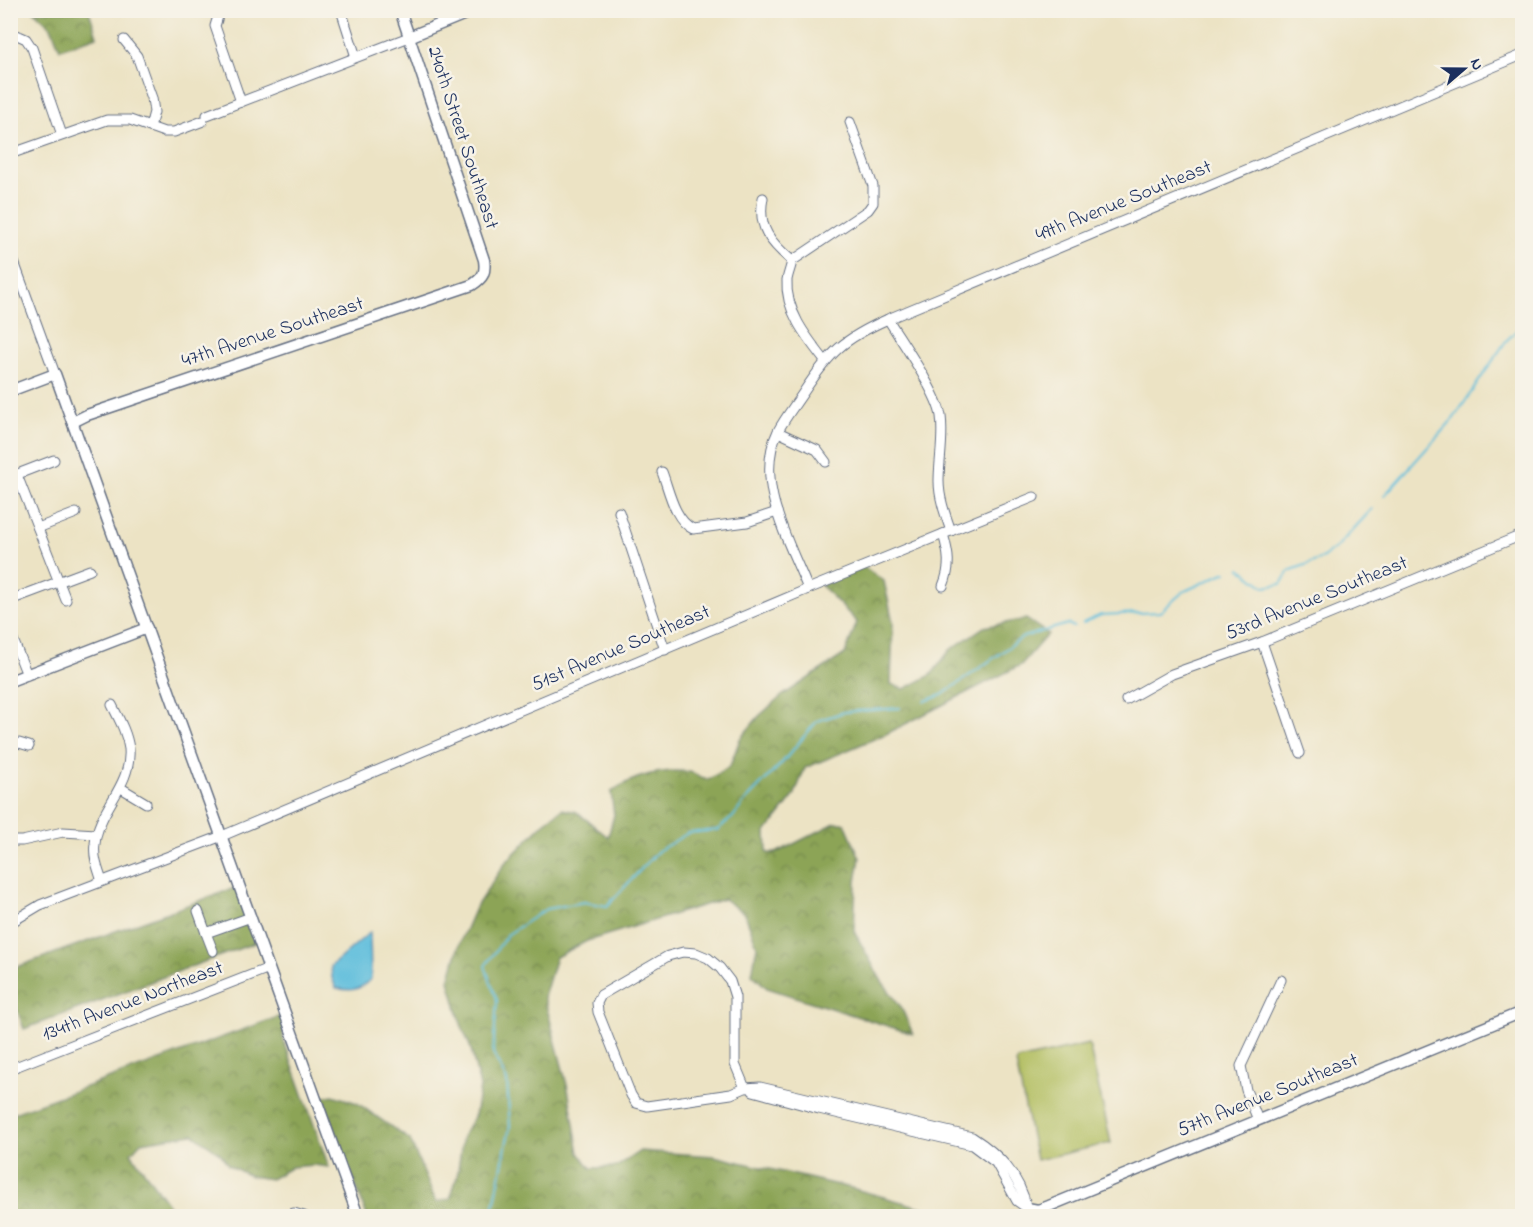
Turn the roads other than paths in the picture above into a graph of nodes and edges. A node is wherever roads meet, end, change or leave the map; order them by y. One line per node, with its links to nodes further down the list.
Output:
1 (341, 10): 9 (street)
2 (400, 10): 6 (street, 240th Street Southeast)
3 (475, 10): 6 (street)
4 (218, 13): 10 (street)
5 (10, 38): 13 (street)
6 (409, 38): 9 (street); 18 (street, 240th Street Southeast)
7 (124, 40): 12 (street)
8 (1522, 55): 19 (street, 49th Avenue Southeast)
9 (356, 57): 10 (street)
10 (241, 102): 12 (street)
11 (850, 122): 17 (street)
12 (150, 127): 13 (street)
13 (62, 135): 14 (street)
14 (10, 154)
15 (763, 198): 17 (street)
16 (10, 250): 21 (street)
17 (792, 261): 20 (street)
18 (483, 277): 23 (street, 47th Avenue Southeast)
19 (888, 319): 20 (street, 49th Avenue Southeast); 34 (street)
20 (825, 361): 24 (street, 49th Avenue Southeast)
21 (55, 374): 22 (street); 23 (street)
22 (10, 391)
23 (73, 422): 42 (street)
24 (778, 432): 26 (street); 31 (street)
25 (54, 460): 28 (street)
26 (826, 462)
27 (662, 472): 31 (street)
28 (14, 476): 33 (street)
29 (1034, 497): 34 (street, 51st Avenue Southeast)
30 (619, 512): 45 (street)
31 (777, 512): 39 (street)
32 (76, 513): 33 (street)
33 (38, 528): 37 (street)
34 (947, 532): 38 (street); 39 (street, 51st Avenue Southeast)
35 (1522, 535): 44 (street, 53rd Avenue Southeast)
36 (90, 570): 37 (street)
37 (58, 582): 40 (street); 41 (street)
38 (943, 586)
39 (808, 589): 45 (street, 51st Avenue Southeast)
40 (10, 600)
41 (66, 600)
42 (147, 628): 46 (street); 56 (street)
43 (10, 632): 46 (street)
44 (1262, 642): 48 (street, 53rd Avenue Southeast); 52 (street)
45 (665, 650): 56 (street, 51st Avenue Southeast)
46 (27, 675): 47 (street)
47 (10, 681)
48 (1126, 700)
49 (112, 705): 53 (street)
50 (29, 746): 51 (street)
51 (10, 747)
52 (1300, 753)
53 (121, 788): 54 (street); 55 (street)
54 (146, 803)
55 (96, 834): 57 (street); 58 (street)
56 (222, 836): 58 (street, 51st Avenue Southeast); 60 (street)
57 (10, 841)
58 (102, 881): 61 (street, 51st Avenue Southeast)
59 (198, 910): 62 (street)
60 (251, 916): 62 (street); 64 (street)
61 (10, 923)
62 (207, 933): 63 (street)
63 (213, 951)
64 (269, 968): 67 (street, 134th Avenue Northeast); 74 (street)
65 (1281, 980): 69 (street)
66 (1522, 1012): 69 (street, 57th Avenue Southeast)
67 (10, 1069)
68 (745, 1088): 68 (street, 57th Avenue Southeast); 70 (street, 57th Avenue Southeast)
69 (1258, 1120): 71 (street, 57th Avenue Southeast)
70 (1027, 1208): 71 (street, 57th Avenue Southeast)
71 (1051, 1211)
72 (286, 1216): 73 (street)
73 (304, 1216)
74 (358, 1216)

